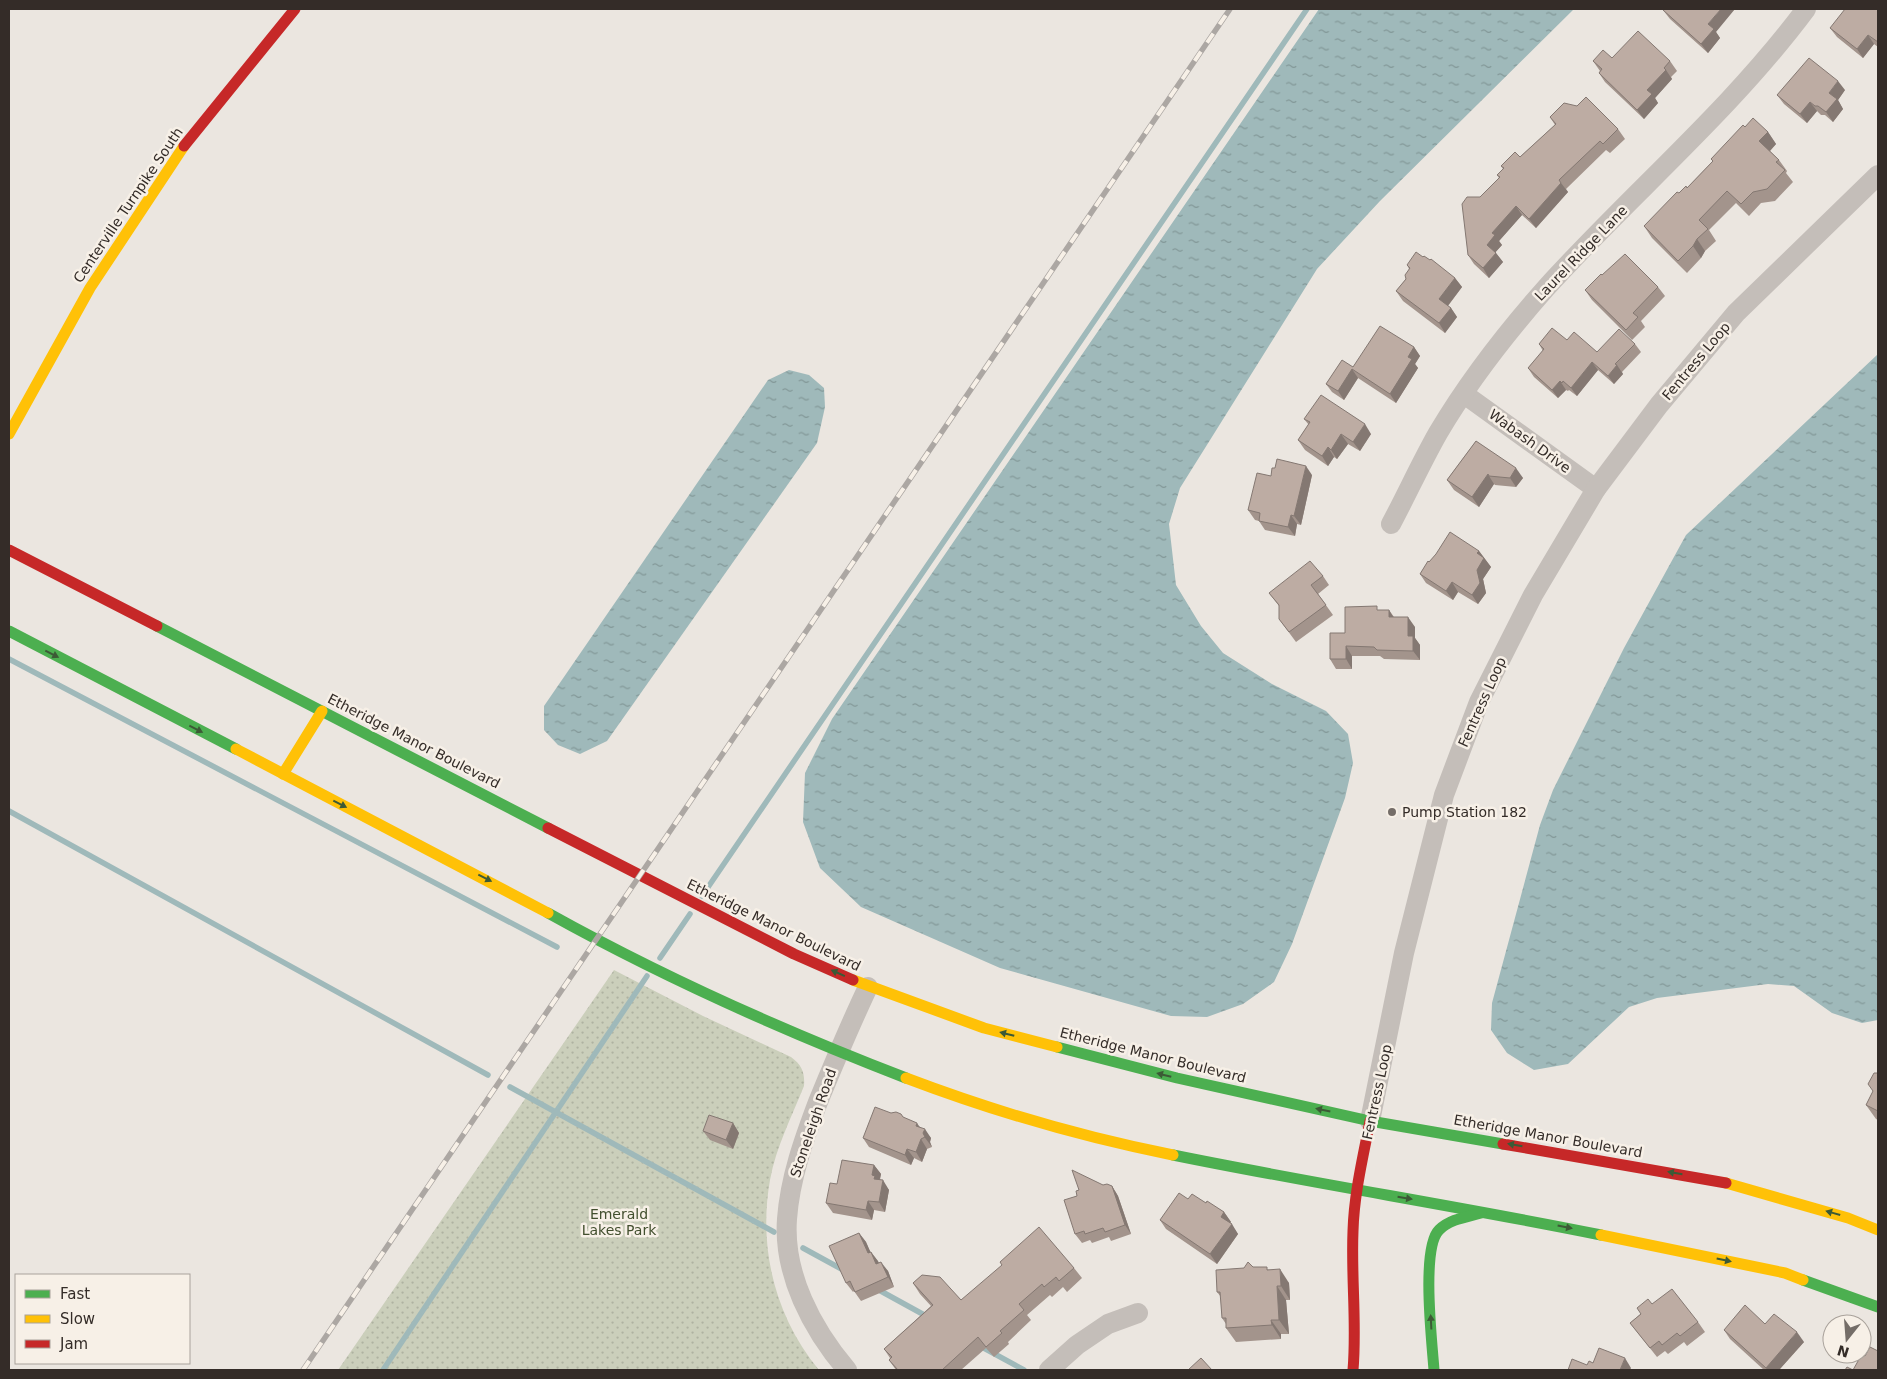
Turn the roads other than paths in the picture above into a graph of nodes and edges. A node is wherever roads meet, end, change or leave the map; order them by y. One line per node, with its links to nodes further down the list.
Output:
1 (295, 9): 5 (main road, Centerville Turnpike South)
2 (1806, 9): 4 (street, Laurel Ridge Lane)
3 (1878, 174): 6 (street, Fentress Loop)
4 (1464, 394): 6 (street, Wabash Drive); 7 (street, Laurel Ridge Lane)
5 (9, 434)
6 (1596, 489): 14 (street, Fentress Loop)
7 (1391, 524)
8 (9, 550): 10 (main road, Etheridge Manor Boulevard)
9 (9, 631): 11 (main road, one-way to 11)
10 (322, 711): 11 (main road); 12 (main road, Etheridge Manor Boulevard, one-way to 10)
11 (283, 774): 13 (main road, one-way to 13)
12 (868, 987): 13 (street, Stoneleigh Road); 14 (main road, Etheridge Manor Boulevard, one-way to 12)
13 (838, 1052): 15 (main road); 21 (street, Stoneleigh Road)
14 (1370, 1121): 15 (main road, Fentress Loop); 17 (main road, Etheridge Manor Boulevard, one-way to 14)
15 (1357, 1190): 16 (main road, one-way to 16); 20 (main road, Fentress Loop)
16 (1487, 1212): 18 (main road, one-way to 18); 25 (main road, one-way to 16)
17 (1878, 1230)
18 (1878, 1307)
19 (1138, 1313): 22 (street)
20 (1355, 1350): 23 (main road, Fentress Loop); 24 (main road, Fentress Loop)
21 (847, 1370)
22 (1049, 1370)
23 (1353, 1370)
24 (1361, 1370)
25 (1434, 1370)

